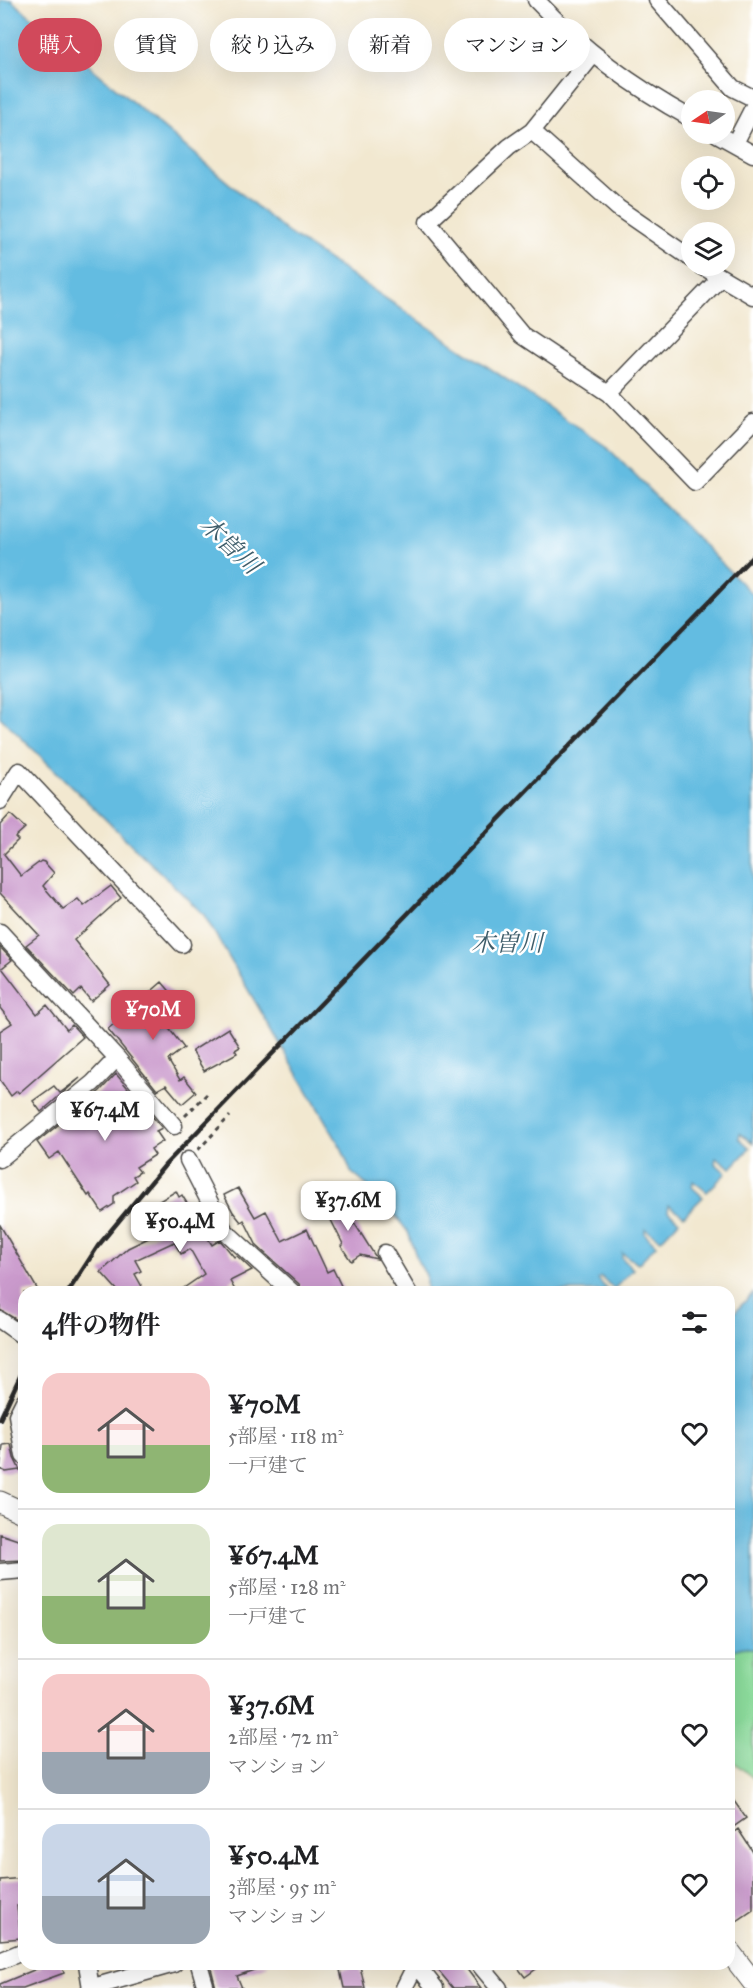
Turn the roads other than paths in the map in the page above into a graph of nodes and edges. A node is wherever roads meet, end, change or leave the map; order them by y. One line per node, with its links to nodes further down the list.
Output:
1 (536, 0): 3 (street)
2 (657, 0): 4 (street)
3 (593, 55): 6 (street); 7 (street)
4 (753, 98)
5 (753, 108): 8 (street)
6 (681, 113)
7 (532, 131): 10 (street); 13 (street)
8 (735, 143): 9 (street)
9 (753, 154)
10 (681, 251)
11 (721, 277): 12 (street); 13 (street)
12 (753, 296)
13 (609, 393): 14 (street)
14 (753, 422)
15 (0, 801): 17 (street)
16 (0, 932): 18 (street)
17 (182, 944)
18 (117, 1058): 19 (street); 20 (street)
19 (174, 1126)
20 (0, 1159)
21 (188, 1160): 23 (street)
22 (386, 1253): 24 (street)
23 (285, 1286)
24 (405, 1286)
25 (0, 1320): 26 (street)
26 (18, 1333)
27 (0, 1502): 28 (main road)
28 (18, 1510)
29 (18, 1570): 30 (street)
30 (0, 1572)
31 (18, 1954): 32 (street)
32 (0, 1961)
33 (735, 1961): 40 (main road)
34 (88, 1970): 41 (street)
35 (153, 1970): 41 (street)
36 (201, 1970): 42 (street)
37 (413, 1970): 43 (street)
38 (421, 1970): 44 (street)
39 (484, 1970): 45 (street)
40 (748, 1984)
41 (91, 1988)
42 (206, 1988)
43 (404, 1988)
44 (435, 1988)
45 (499, 1988)

